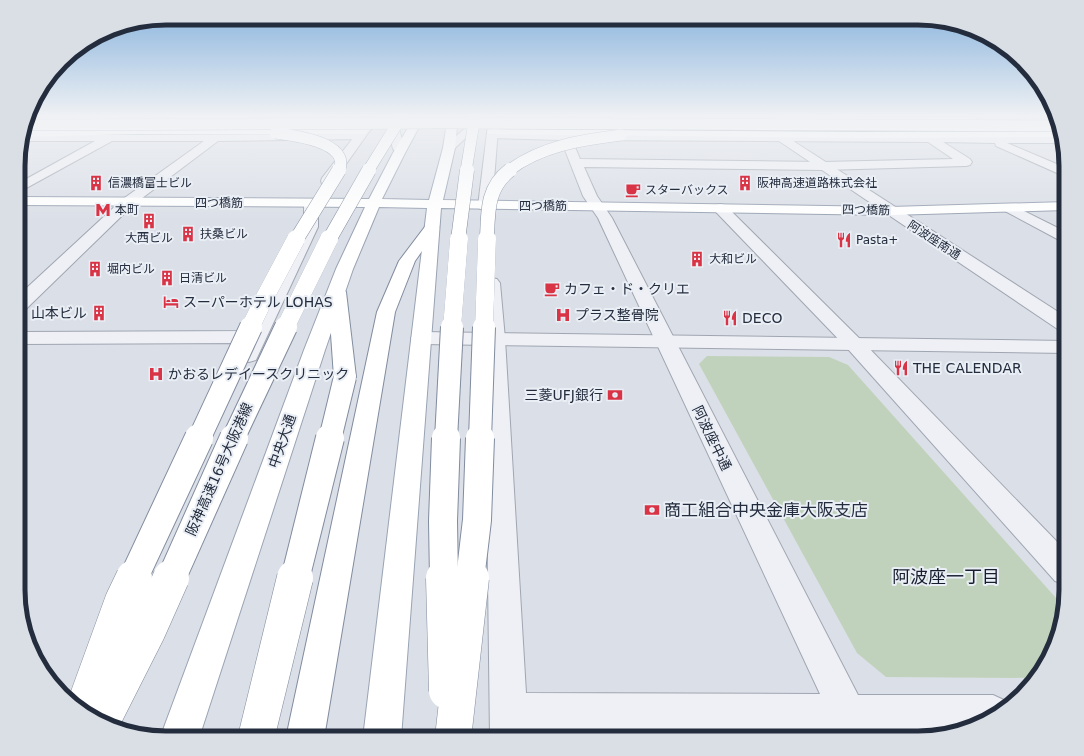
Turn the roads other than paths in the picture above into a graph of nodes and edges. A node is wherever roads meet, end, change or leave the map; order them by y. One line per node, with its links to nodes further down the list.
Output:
1 (86, 151): 18 (street)
2 (197, 151): 20 (street)
3 (335, 151): 44 (main road, bridge)
4 (349, 151): 21 (street)
5 (380, 151): 46 (main road, 阪神高速16号大阪港線, bridge)
6 (398, 151): 22 (main road, 中央大通)
7 (449, 151): 29 (main road)
8 (469, 151): 53 (main road, bridge)
9 (490, 151): 23 (street)
10 (546, 151): 54 (main road, bridge)
11 (570, 151): 15 (street, 阿波座中通)
12 (801, 151): 16 (street, 阿波座南通)
13 (955, 151): 16 (street)
14 (1017, 151): 17 (street)
15 (575, 163): 16 (street); 25 (street, 阿波座中通)
16 (823, 166): 28 (street, 阿波座南通)
17 (1059, 170)
18 (25, 185)
19 (25, 201): 20 (main road, 四つ橋筋)
20 (128, 202): 21 (main road, 四つ橋筋); 32 (street)
21 (311, 203): 22 (main road, 四つ橋筋); 34 (street)
22 (372, 203): 29 (main road, 四つ橋筋); 31 (main road, 中央大通)
23 (485, 206): 25 (main road, 四つ橋筋); 29 (main road, 四つ橋筋); 37 (street)
24 (1059, 206): 27 (main road, 四つ橋筋)
25 (597, 207): 26 (main road, 四つ橋筋); 38 (street, 阿波座中通)
26 (720, 208): 28 (main road, 四つ橋筋); 39 (street)
27 (1010, 208): 28 (main road, 四つ橋筋); 30 (street)
28 (890, 211): 33 (street, 阿波座南通)
29 (433, 216): 36 (main road); 41 (main road)
30 (1059, 234)
31 (337, 292): 41 (main road); 49 (main road, 中央大通)
32 (25, 299)
33 (1059, 321)
34 (258, 337): 35 (street); 43 (street)
35 (25, 338)
36 (421, 338): 37 (street); 52 (main road)
37 (495, 339): 38 (street); 47 (street)
38 (664, 341): 39 (street); 48 (street, 阿波座中通)
39 (854, 344): 40 (street); 42 (street)
40 (1059, 348)
41 (359, 376): 50 (main road, bridge); 51 (main road)
42 (1059, 564)
43 (78, 700)
44 (85, 705)
45 (982, 715): 48 (street)
46 (104, 716)
47 (509, 725): 48 (street)
48 (854, 726)
49 (181, 731)
50 (258, 731)
51 (306, 731)
52 (383, 731)
53 (448, 731)
54 (454, 731)

